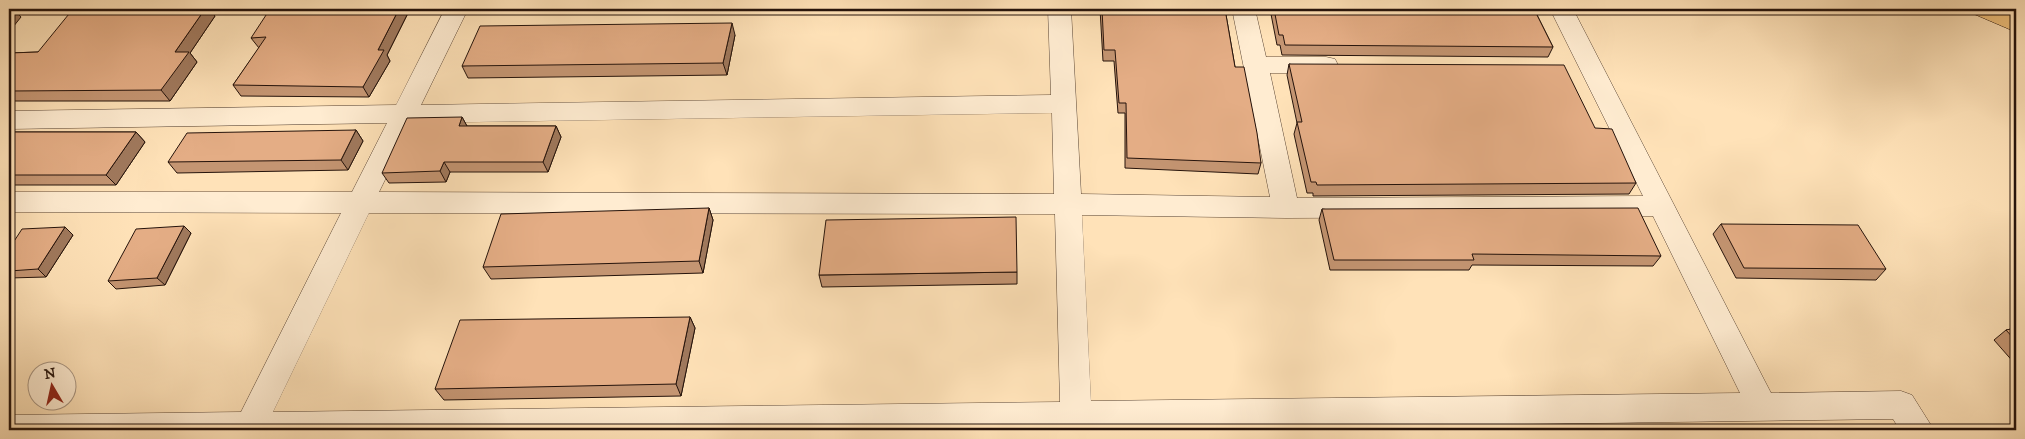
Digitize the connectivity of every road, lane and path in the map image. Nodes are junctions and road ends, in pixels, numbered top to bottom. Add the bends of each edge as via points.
1 (456, 9) edge
2 (1060, 9) edge
3 (1244, 9) edge
4 (1562, 9) edge
5 (1982, 9) edge
6 (2016, 24) edge
7 (1256, 65) junction
8 (1344, 66) edge
9 (1562, 67) edge
10 (1592, 67) junction
11 (1064, 104) junction
12 (404, 114) junction
13 (9, 120) edge
14 (361, 201) junction
15 (9, 202) edge
16 (1068, 204) junction
17 (1661, 206) junction
18 (1286, 208) junction
19 (1762, 406) junction
20 (1077, 422) edge
21 (249, 428) edge
22 (9, 429) edge
23 (1918, 430) edge

1 - 12 lane
2 - 11 lane
3 - 7 lane
4 - 10 lane
5 - 6 main road
7 - 8 lane
7 - 18 lane
9 - 10 lane
10 - 17 lane
11 - 12 lane
11 - 16 lane
12 - 13 lane
12 - 14 lane
14 - 15 lane
14 - 16 lane
14 - 21 lane
16 - 18 lane
16 - 20 lane
17 - 18 lane
17 - 19 lane
19 - 20 lane
19 - 23 lane via 1901,404
20 - 21 lane
21 - 22 lane

